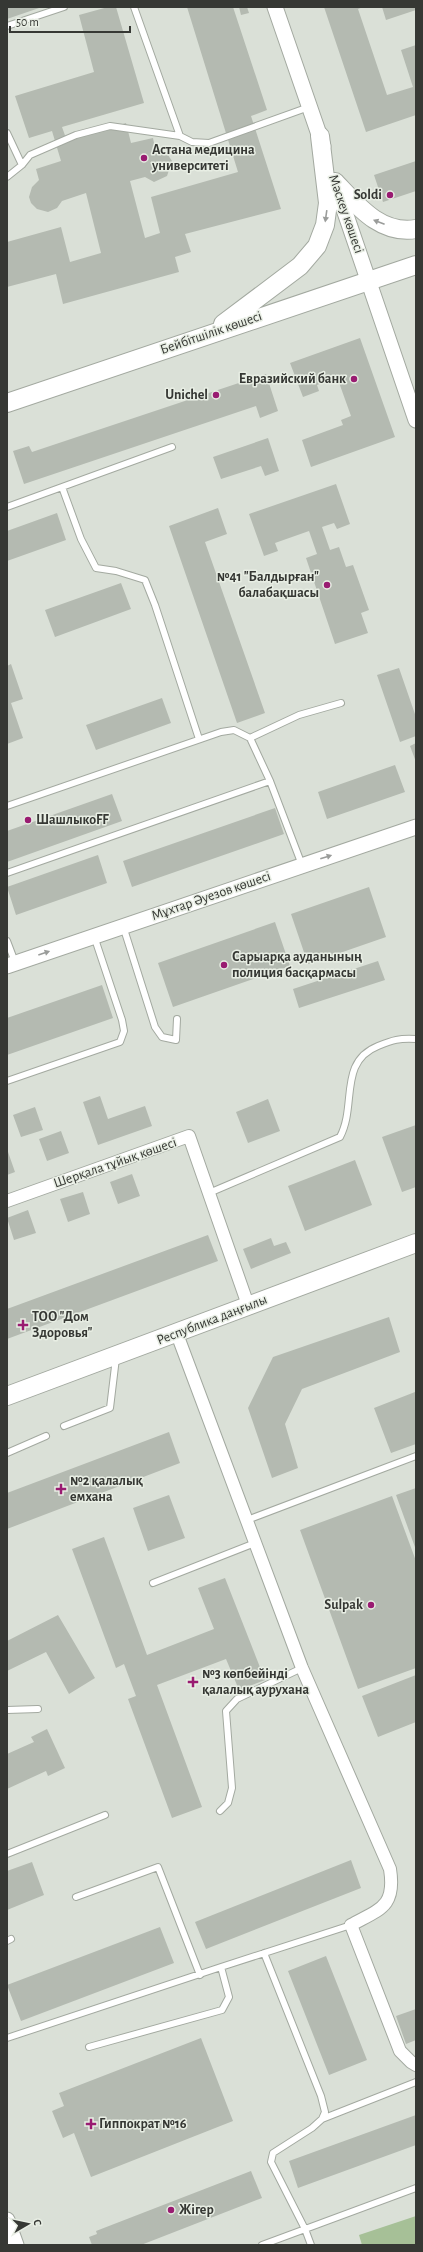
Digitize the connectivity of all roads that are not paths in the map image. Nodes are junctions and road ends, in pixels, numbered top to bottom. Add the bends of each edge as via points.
1 (64, 7) edge
2 (134, 7) edge
3 (275, 7) edge
4 (7, 26) edge
5 (311, 106) junction
6 (7, 133) edge
7 (180, 136) junction
8 (320, 136) junction
9 (22, 165) junction
10 (7, 177) edge
11 (335, 182) junction
12 (416, 229) edge
13 (416, 265) edge
14 (369, 281) junction
15 (211, 333) junction
16 (7, 403) edge
17 (416, 420) edge
18 (172, 448) dead end
19 (62, 487) junction
20 (7, 507) edge
21 (341, 703) dead end
22 (250, 738) junction
23 (199, 739) junction
24 (270, 781) junction
25 (7, 806) edge
26 (416, 827) edge
27 (302, 865) junction
28 (7, 873) edge
29 (123, 926) junction
30 (94, 936) junction
31 (7, 941) edge
32 (11, 964) edge
33 (177, 1020) dead end
34 (416, 1039) edge
35 (7, 1081) edge
36 (209, 1193) junction
37 (7, 1201) edge
38 (416, 1243) edge
39 (248, 1305) junction
40 (177, 1334) junction
41 (116, 1357) junction
42 (7, 1396) edge
43 (64, 1426) dead end
44 (46, 1436) dead end
45 (7, 1453) edge
46 (416, 1456) edge
47 (247, 1520) junction
48 (255, 1543) junction
49 (153, 1583) dead end
50 (302, 1668) junction
51 (38, 1709) dead end
52 (7, 1710) edge
53 (220, 1812) dead end
54 (105, 1815) dead end
55 (7, 1854) edge
56 (76, 1897) dead end
57 (352, 1925) junction
58 (264, 1953) junction
59 (221, 1967) junction
60 (200, 1975) junction
61 (7, 2038) edge
62 (89, 2047) dead end
63 (416, 2064) edge
64 (416, 2082) edge
65 (322, 2119) junction
66 (416, 2188) edge
67 (7, 2220) edge
68 (305, 2229) junction
69 (16, 2245) edge
70 (262, 2245) edge
71 (310, 2245) edge

1 - 4 lane
2 - 7 lane
3 - 5 street, Мәскеу көшесі
5 - 7 lane via 209,143 192,142
5 - 8 street, Мәскеу көшесі
6 - 9 lane
7 - 9 lane via 110,126 76,135 30,154
8 - 11 street, Мәскеу көшесі
8 -> 15 main road via 328,203 325,225 317,246 300,266
9 - 10 lane
12 -> 11 main road via 403,231 372,219
11 - 14 street, Мәскеу көшесі
13 - 14 main road, Бейбітшілік көшесі
14 - 15 main road, Бейбітшілік көшесі
14 - 17 street, Мәскеу көшесі
15 - 16 main road, Бейбітшілік көшесі
18 - 19 lane
19 - 20 lane
19 - 23 lane via 81,539 96,568 145,580
21 - 22 lane via 299,715
22 - 23 lane via 234,730
22 - 24 lane
23 - 25 lane
24 - 27 lane
24 - 28 lane
27 -> 26 street, Мұхтар Әуезов көшесі
27 - 29 street, Мұхтар Әуезов көшесі
29 - 30 street, Мұхтар Әуезов көшесі
29 - 33 lane via 155,1026 162,1037 176,1040
32 -> 30 street, Мұхтар Әуезов көшесі
30 - 35 lane via 122,1020 124,1031 120,1042
31 - 32 lane
34 - 36 lane via 399,1038 369,1050 359,1057 354,1066 346,1125 340,1137
36 - 37 street, Шерқала тұйық көшесі via 189,1136
36 - 39 street, Шерқала тұйық көшесі
38 - 39 main road, Республика даңғылы
39 - 40 main road, Республика даңғылы
40 - 41 main road, Республика даңғылы
40 - 47 street
41 - 42 main road, Республика даңғылы
41 - 43 lane via 110,1408
44 - 45 lane
46 - 47 lane
47 - 48 street
48 - 49 lane
48 - 50 street
50 - 53 lane via 237,1699 226,1711 232,1788 228,1803
50 - 57 street via 390,1869 392,1885 389,1902
51 - 52 lane
54 - 55 lane
56 - 60 lane via 158,1867
57 - 58 lane
57 - 63 street via 400,2051
58 - 59 lane
58 - 65 lane via 321,2096 324,2112
59 - 60 lane
59 - 62 lane via 229,1997 222,2010
60 - 61 lane
64 - 65 lane
65 - 68 lane via 271,2157 271,2162
66 - 68 lane
67 - 69 street
68 - 70 lane
68 - 71 lane

